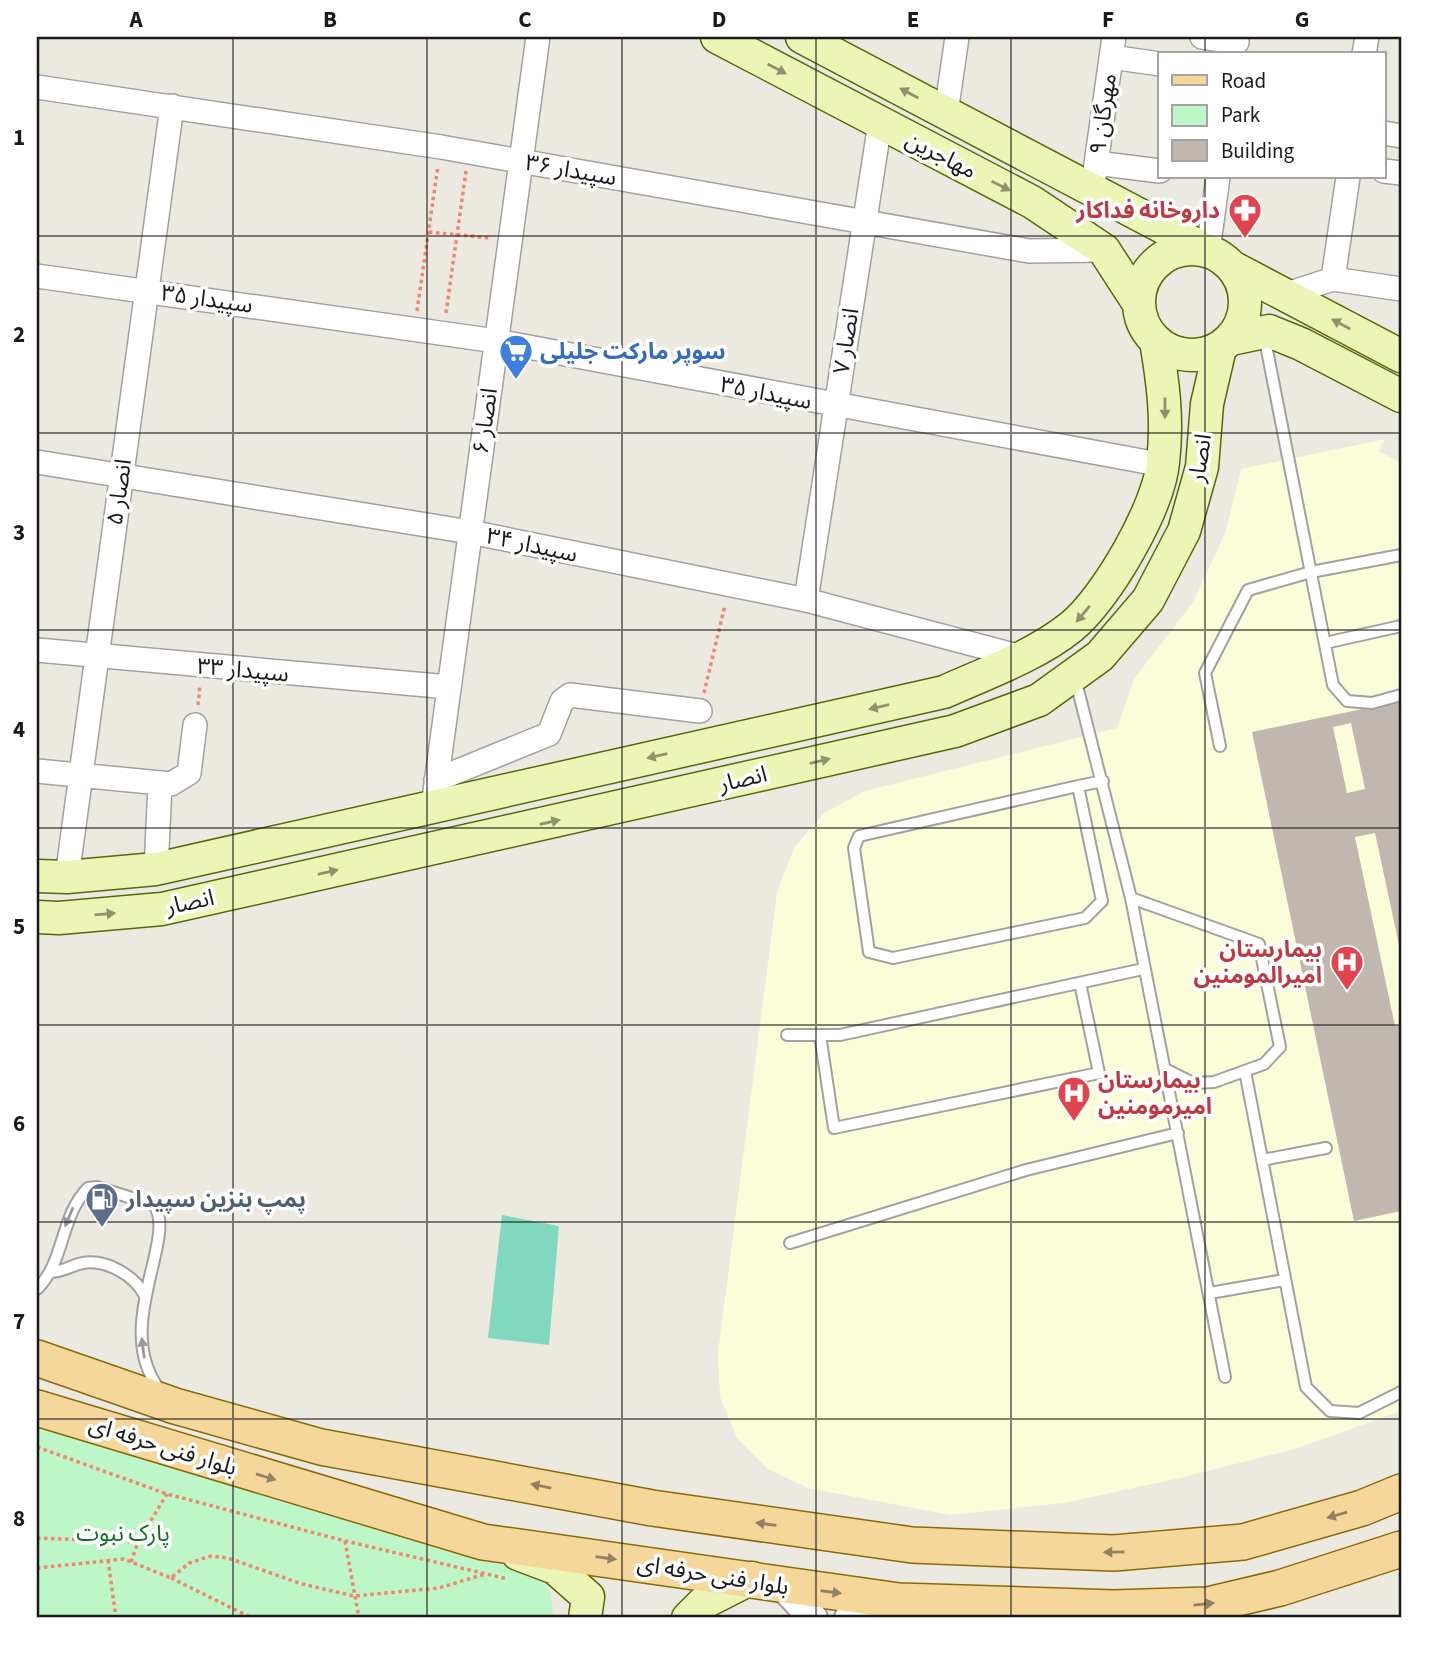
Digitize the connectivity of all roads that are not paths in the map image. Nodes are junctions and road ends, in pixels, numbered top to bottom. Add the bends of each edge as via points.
1 (538, 37) edge
2 (717, 37) edge
3 (802, 37) edge
4 (957, 37) edge
5 (1202, 37) edge
6 (1237, 44) edge
7 (1112, 47) edge
8 (1158, 63) edge
9 (37, 87) edge
10 (172, 106) junction
11 (946, 113) junction
12 (880, 123) junction
13 (521, 161) junction
14 (1158, 171) edge
15 (1094, 177) junction
16 (1212, 178) edge
17 (1348, 178) edge
18 (865, 224) junction
19 (1104, 250) junction
20 (1220, 259) junction
21 (37, 276) edge
22 (1333, 279) junction
23 (1401, 289) edge
24 (147, 290) junction
25 (1284, 295) junction
26 (1139, 304) junction
27 (1264, 333) junction
28 (496, 341) junction
29 (1156, 341) junction
30 (1225, 343) junction
31 (1401, 356) edge
32 (1401, 397) edge
33 (835, 406) junction
34 (37, 462) edge
35 (1163, 465) junction
36 (122, 476) junction
37 (470, 533) junction
38 (1401, 555) edge
39 (1311, 572) junction
40 (806, 600) junction
41 (1401, 626) edge
42 (1325, 643) junction
43 (37, 650) edge
44 (97, 657) junction
45 (1021, 657) junction
46 (1074, 675) junction
47 (449, 687) junction
48 (1401, 695) edge
49 (700, 712) road end
50 (195, 725) road end
51 (774, 730) junction
52 (1220, 746) dead end
53 (783, 769) junction
54 (37, 771) edge
55 (79, 777) junction
56 (1102, 780) junction
57 (159, 785) junction
58 (1078, 786) junction
59 (434, 793) junction
60 (430, 849) junction
61 (156, 869) junction
62 (52, 876) edge
63 (1131, 898) junction
64 (37, 917) edge
65 (1143, 970) junction
66 (1080, 983) junction
67 (786, 1035) dead end
68 (820, 1035) junction
69 (1165, 1069) junction
70 (1245, 1071) junction
71 (1178, 1133) junction
72 (1326, 1148) dead end
73 (1262, 1160) junction
74 (790, 1243) dead end
75 (51, 1272) junction
76 (1284, 1280) junction
77 (37, 1289) edge
78 (1210, 1293) junction
79 (145, 1296) junction
80 (37, 1358) edge
81 (1225, 1377) dead end
82 (1401, 1392) edge
83 (175, 1406) junction
84 (37, 1408) edge
85 (1401, 1492) edge
86 (1401, 1549) edge
87 (485, 1558) junction
88 (768, 1582) junction
89 (899, 1601) junction
90 (585, 1618) edge
91 (688, 1618) edge
92 (813, 1618) edge
93 (849, 1618) edge

1 - 13 street, انصار ۶
2 -> 12 main road, مهاجرین
11 -> 3 main road, مهاجرین
4 - 11 street
5 - 6 street
7 - 8 street
7 - 15 street, مهرگان ۹
9 - 10 street, سپیدار ۳۶
10 - 13 street, سپیدار ۳۶
10 - 24 street, انصار ۵
11 - 15 main road, مهاجرین
12 - 18 street, انصار ۷
12 -> 19 main road, مهاجرین via 1032,202
13 - 18 street, سپیدار ۳۶
13 - 28 street, انصار ۶
14 - 15 street
15 - 20 main road, مهاجرین
16 - 20 street
17 - 22 street
18 - 19 street, سپیدار ۳۶ via 1029,251
18 - 33 street, انصار ۷
19 - 26 main road, مهاجرین
20 - 25 main road, مهاجرین
20 - 26 main road via 1192,250 1165,257 1146,277
20 - 30 main road via 1245,296 1245,312
21 - 24 street, سپیدار ۳۵
22 - 23 street
22 - 25 street
24 - 28 street, سپیدار ۳۵
24 - 36 street, انصار ۵
31 -> 25 main road, مهاجرین
26 - 29 main road via 1147,330
27 - 30 main road
27 - 32 main road via 1301,344
27 - 39 lane
28 - 33 street, سپیدار ۳۵
28 - 37 street, انصار ۶
29 - 30 main road via 1180,354 1207,353
29 -> 35 main road, انصار via 1166,401
30 - 46 main road, انصار via 1207,404 1202,467 1184,531 1148,600 1100,656
33 - 35 street, سپیدار ۳۵
33 - 40 street, انصار ۷
34 - 36 street, سپیدار ۳۴
35 -> 45 main road, انصار via 1146,516 1114,577 1072,626
36 - 37 street, سپیدار ۳۴
36 - 44 street, انصار ۵
37 - 40 street, سپیدار ۳۴
37 - 47 street, انصار ۶
38 - 39 lane
39 - 42 lane
39 - 52 lane via 1248,590 1205,673
40 - 45 street, سپیدار ۳۴
41 - 42 lane
42 - 48 lane via 1333,685 1347,701 1372,702
43 - 44 street, سپیدار ۳۳
44 - 47 street, سپیدار ۳۳
44 - 55 street, انصار ۵
45 -> 51 main road, انصار via 944,692
53 -> 46 main road, انصار via 955,731 1039,701
46 - 56 lane
47 - 59 street, انصار ۶
49 - 59 street via 570,695 562,701 549,734
50 - 57 street via 189,773 171,784
51 - 53 main road
51 -> 59 main road, انصار
60 -> 53 main road, انصار
54 - 55 street
55 - 57 street
55 - 62 street, انصار ۵
56 - 58 lane
56 - 63 lane
57 - 61 street
58 - 58 lane via 859,836 854,848 869,951 893,958 1085,918 1102,901
59 - 60 main road
59 - 61 main road, انصار
64 -> 60 main road, انصار via 162,909
61 - 62 main road, انصار
63 - 65 lane
63 - 70 lane via 1259,944 1279,1047 1264,1064
65 - 66 lane
65 - 69 lane
66 - 68 lane via 840,1035
66 - 68 lane via 1099,1073 834,1128
67 - 68 lane
69 - 70 lane via 1193,1083 1214,1082
69 - 71 lane
70 - 73 lane
71 - 74 lane via 1026,1170
71 - 78 lane
72 - 73 lane
73 - 76 lane
75 - 77 lane
75 - 79 lane via 96,1262 138,1283
79 -> 75 lane via 160,1213 148,1200 97,1186 88,1188 74,1204
76 - 78 lane
76 - 82 lane via 1306,1387 1318,1401 1330,1411 1359,1413
78 - 81 lane
83 -> 79 lane via 147,1373 142,1333
80 - 83 main road, بلوار فنی حرفه ای
85 -> 83 main road, بلوار فنی حرفه ای via 1363,1508 1243,1542 1114,1553 912,1545 652,1508 321,1447
84 -> 87 main road, بلوار فنی حرفه ای
89 -> 86 main road, بلوار فنی حرفه ای via 1114,1608 1208,1605 1280,1588
87 -> 88 main road, بلوار فنی حرفه ای
87 - 90 main road via 555,1568 588,1597
88 -> 89 main road, بلوار فنی حرفه ای
88 - 91 main road via 703,1603
88 - 92 street
89 - 93 street via 871,1598

